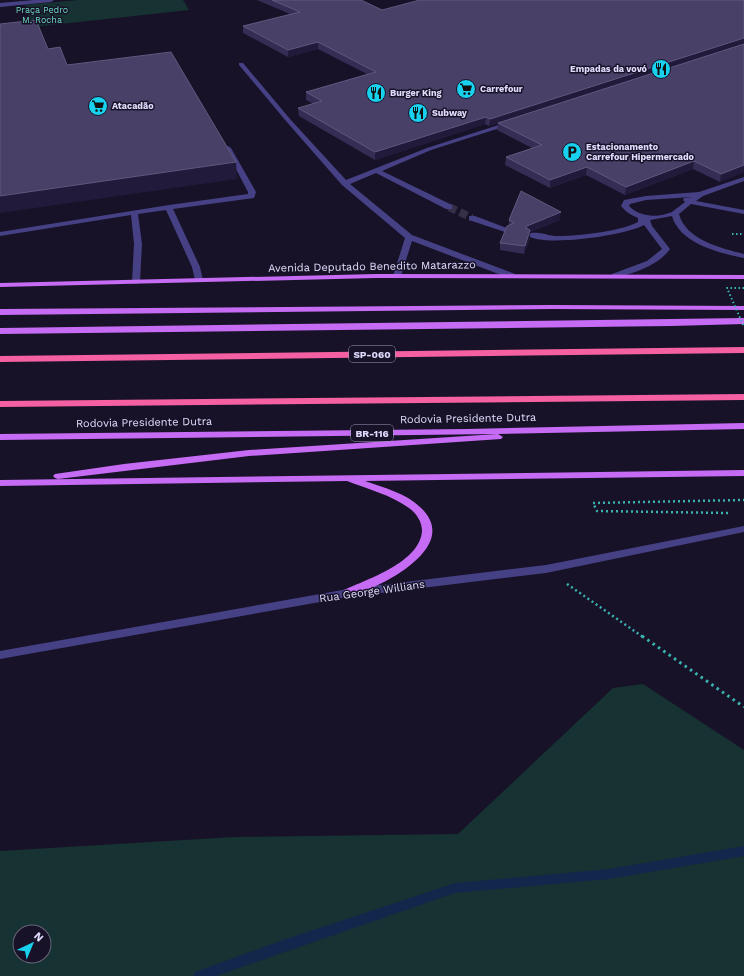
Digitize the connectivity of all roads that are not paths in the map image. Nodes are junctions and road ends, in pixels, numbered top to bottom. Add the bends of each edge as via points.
1 (51, 0) edge
2 (0, 5) edge
3 (241, 64) dead end
4 (516, 121) edge
5 (228, 148) edge
6 (375, 170) junction
7 (744, 178) edge
8 (345, 183) junction
9 (700, 194) junction
10 (680, 196) junction
11 (692, 202) junction
12 (169, 207) junction
13 (449, 207) tunnel mouth
14 (744, 212) edge
15 (134, 213) junction
16 (675, 213) junction
17 (644, 217) junction
18 (472, 218) tunnel mouth
19 (508, 230) edge
20 (0, 234) edge
21 (531, 235) edge
22 (409, 237) junction
23 (744, 256) edge
24 (397, 276) junction
25 (512, 276) junction
26 (615, 276) junction
27 (744, 277) edge
28 (199, 280) junction
29 (136, 282) junction
30 (0, 285) edge
31 (744, 308) edge
32 (0, 312) edge
33 (744, 321) edge
34 (0, 331) edge
35 (744, 350) edge
36 (0, 359) edge
37 (744, 397) edge
38 (0, 404) edge
39 (744, 426) edge
40 (573, 430) junction
41 (0, 437) edge
42 (744, 473) edge
43 (344, 477) junction
44 (18, 482) junction
45 (0, 483) edge
46 (744, 529) edge
47 (348, 593) junction
48 (0, 655) edge

1 - 2 street
3 - 8 street
4 - 6 street via 429,149
5 - 12 street via 252,192 251,196
6 - 8 street
6 - 13 street
7 - 9 street
8 - 22 street
9 - 10 street
9 - 11 street
10 - 11 street
10 - 17 street via 627,202 625,206 629,210
11 - 14 street
11 - 16 street
12 - 15 street
12 - 28 street via 196,267
15 - 20 street
15 - 29 street via 138,244
16 - 17 street via 661,217
16 - 23 street via 684,230 696,239 712,247
17 - 21 street via 639,226 625,229 563,238
17 - 26 street via 666,249 652,260
18 - 19 street
22 - 24 street
22 - 25 street
24 - 25 main road, Avenida Deputado Benedito Matarazzo
24 - 28 main road, Avenida Deputado Benedito Matarazzo
25 - 26 main road, Avenida Deputado Benedito Matarazzo
26 - 27 main road, Avenida Deputado Benedito Matarazzo
28 - 29 main road, Avenida Deputado Benedito Matarazzo
29 - 30 main road, Avenida Deputado Benedito Matarazzo
31 - 32 main road via 552,307
33 - 34 main road
35 - 36 highway, SP-060
37 - 38 highway, Rodovia Presidente Dutra
39 - 40 main road, Rodovia Presidente Dutra / BR-116
40 - 41 main road, Rodovia Presidente Dutra / BR-116
40 - 44 main road via 481,439 249,453
42 - 43 main road
43 - 44 main road
43 - 47 main road via 411,505 421,513 428,534 416,556
44 - 45 main road
46 - 47 street, Rua George Willians via 546,569
47 - 48 street, Rua George Willians

